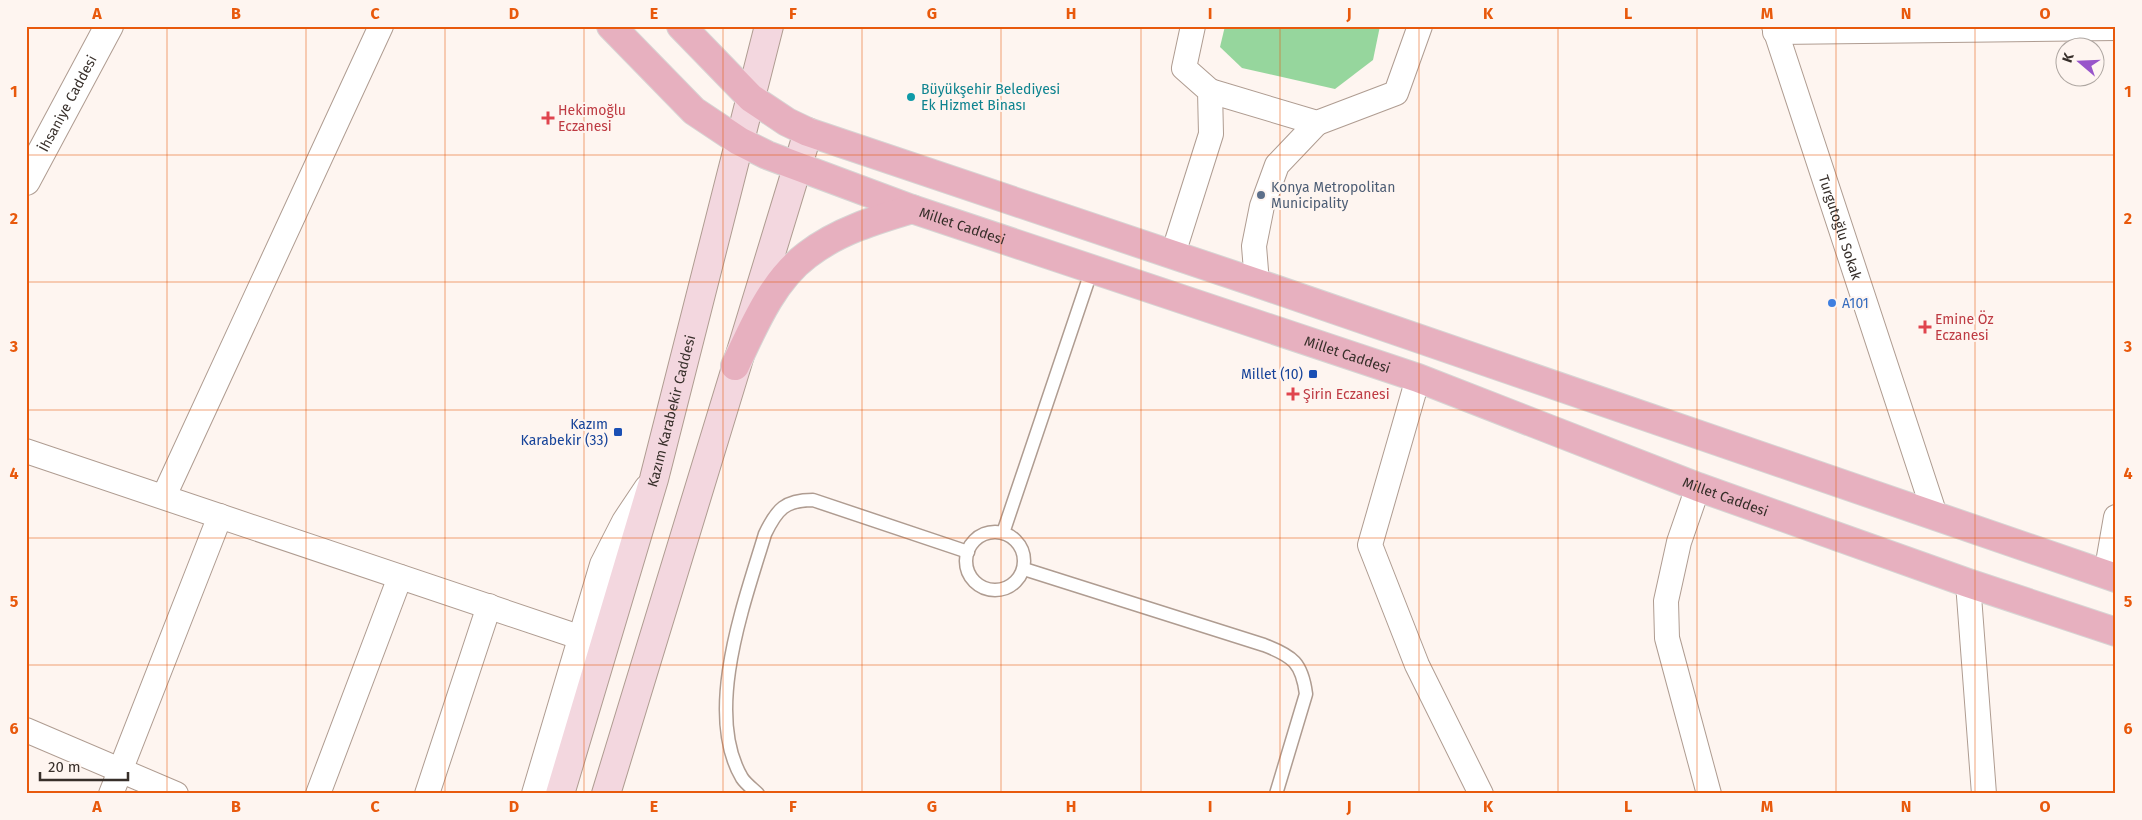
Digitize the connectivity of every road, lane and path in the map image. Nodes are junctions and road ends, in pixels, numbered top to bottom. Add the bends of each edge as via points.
1 (109, 26) edge
2 (381, 26) edge
3 (611, 26) edge
4 (681, 26) edge
5 (770, 26) edge
6 (1193, 26) edge
7 (1420, 26) edge
8 (2116, 28) edge
9 (1775, 29) edge
10 (1210, 91) junction
11 (751, 98) junction
12 (1317, 124) junction
13 (808, 132) junction
14 (739, 142) junction
15 (796, 166) junction
16 (26, 181) edge
17 (912, 209) junction
18 (1173, 254) junction
19 (1092, 269) junction
20 (1257, 283) junction
21 (735, 366) junction
22 (1418, 378) junction
23 (26, 450) edge
24 (654, 479) junction
25 (1698, 487) junction
26 (164, 496) junction
27 (1935, 515) junction
28 (220, 516) junction
29 (2116, 517) edge
30 (1003, 533) junction
31 (968, 552) junction
32 (1024, 569) junction
33 (2111, 576) edge
34 (400, 577) junction
35 (1968, 583) junction
36 (489, 606) junction
37 (2116, 632) edge
38 (582, 638) junction
39 (26, 730) edge
40 (120, 770) junction
41 (111, 794) edge
42 (176, 794) edge
43 (318, 794) edge
44 (427, 794) edge
45 (536, 794) edge
46 (560, 794) edge
47 (606, 794) edge
48 (758, 794) edge
49 (1276, 794) edge
50 (1481, 794) edge
51 (1710, 794) edge
52 (1984, 794) edge

1 - 16 street, İhsaniye Caddesi
2 - 26 street
3 - 14 main road, Millet Caddesi via 694,111
4 - 11 main road
5 - 11 main road, Kazım Karabekir Caddesi
6 - 10 street via 1184,68
7 - 12 street via 1396,93
8 - 9 street
9 - 27 street, Turgutoğlu Sokak
10 - 12 street
10 - 18 street via 1211,134
11 - 13 main road
11 - 14 main road, Kazım Karabekir Caddesi
12 - 20 street via 1277,165 1262,206 1254,246
13 - 15 main road
13 - 18 main road
14 - 15 main road, Millet Caddesi
14 - 24 main road, Kazım Karabekir Caddesi
15 - 17 main road, Millet Caddesi
15 - 21 main road
17 - 19 main road, Millet Caddesi
17 - 21 main road via 863,224 806,255 787,274 770,299
18 - 20 main road
19 - 22 main road, Millet Caddesi
19 - 30 lane
20 - 27 main road
21 - 47 main road
22 - 25 main road, Millet Caddesi
22 - 50 street via 1370,545 1417,665
23 - 26 street
24 - 38 street via 626,522 604,565
24 - 46 main road, Kazım Karabekir Caddesi
25 - 35 main road, Millet Caddesi
25 - 51 street via 1679,542 1666,601 1667,638
26 - 28 street
27 - 33 main road
28 - 34 street
28 - 40 street
29 - 33 street
30 - 31 lane via 994,532 978,538
30 - 32 lane via 1018,543 1023,551
31 - 32 lane via 966,561 972,579 987,589 1006,589
31 - 48 lane via 814,500 798,500 782,507 765,534 730,666 728,728 733,757 743,779
32 - 49 lane via 1264,645 1285,653 1296,662 1304,677 1306,694
34 - 36 street
34 - 43 street
35 - 37 main road, Millet Caddesi
35 - 52 street
36 - 38 street
36 - 44 street
38 - 45 street
39 - 40 street
40 - 41 street
40 - 42 street

